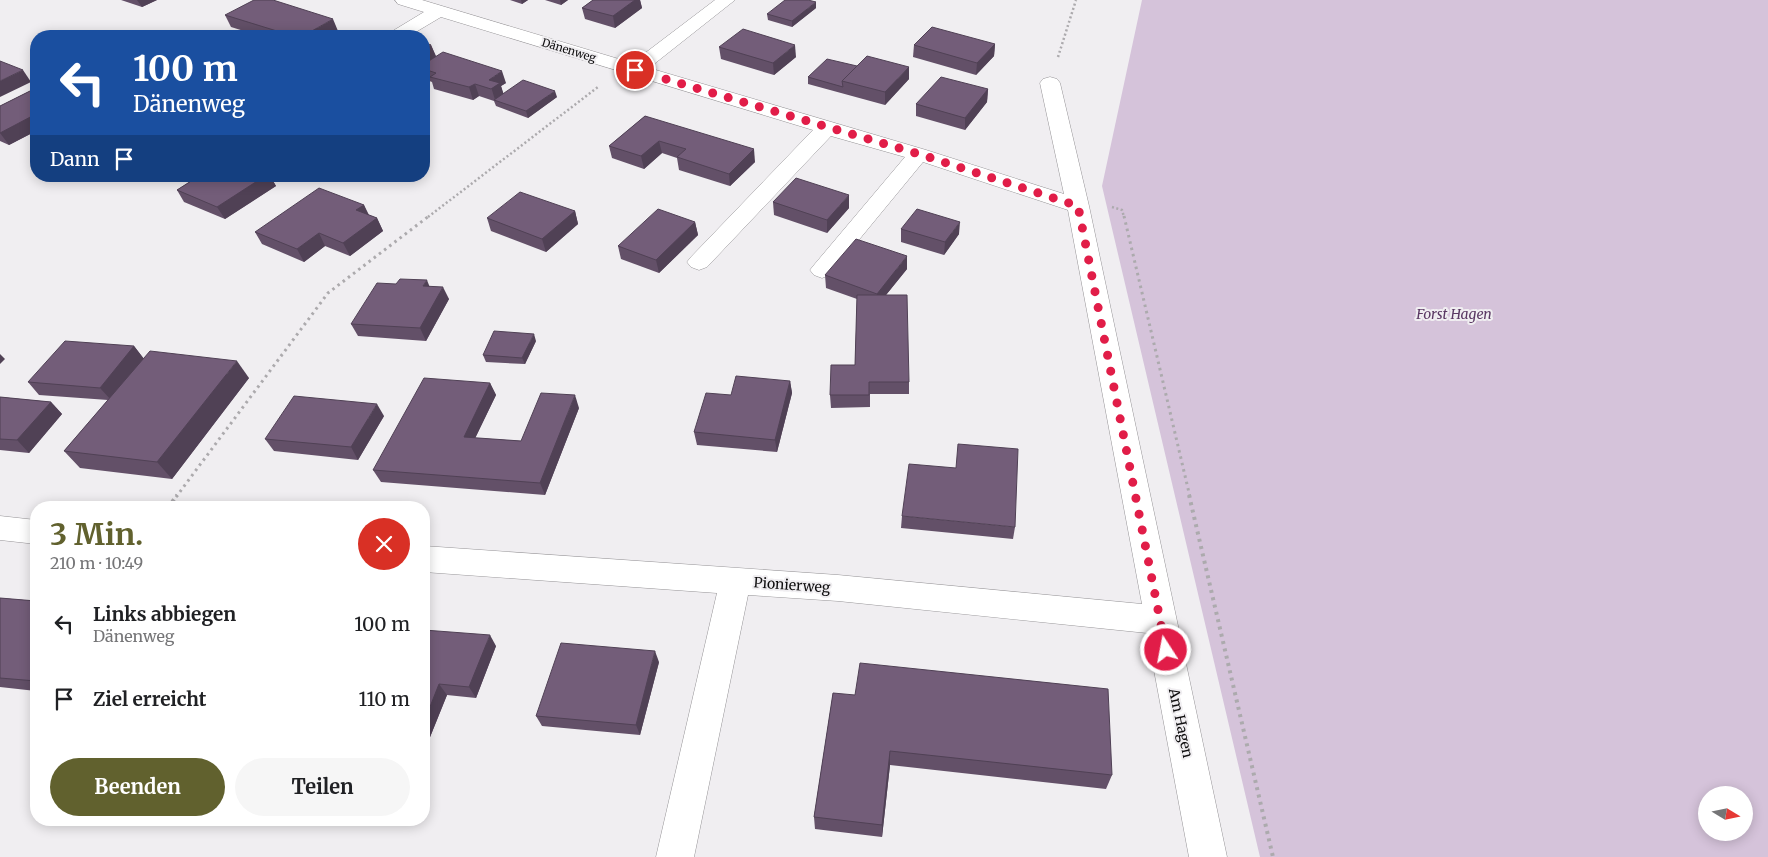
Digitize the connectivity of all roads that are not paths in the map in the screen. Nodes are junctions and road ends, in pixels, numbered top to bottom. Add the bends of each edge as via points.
1 (404, 0) edge
2 (726, 0) edge
3 (439, 10) junction
4 (407, 30) edge
5 (630, 69) junction
6 (1050, 83) road end
7 (827, 128) junction
8 (919, 154) junction
9 (1078, 206) junction
10 (699, 262) dead end
11 (822, 270) dead end
12 (0, 528) edge
13 (30, 531) edge
14 (430, 559) edge
15 (735, 581) junction
16 (1160, 620) junction
17 (675, 857) edge
18 (1208, 857) edge

1 - 3 street, Dänenweg
2 - 5 street
3 - 4 street
3 - 5 street, Dänenweg
5 - 7 street, Dänenweg
6 - 9 street, Am Hagen
7 - 8 street, Dänenweg
7 - 10 street
8 - 9 street, Dänenweg
8 - 11 street
9 - 16 street, Am Hagen
12 - 13 street
14 - 15 street, Pionierweg
15 - 16 street, Pionierweg
15 - 17 street
16 - 18 street, Am Hagen

